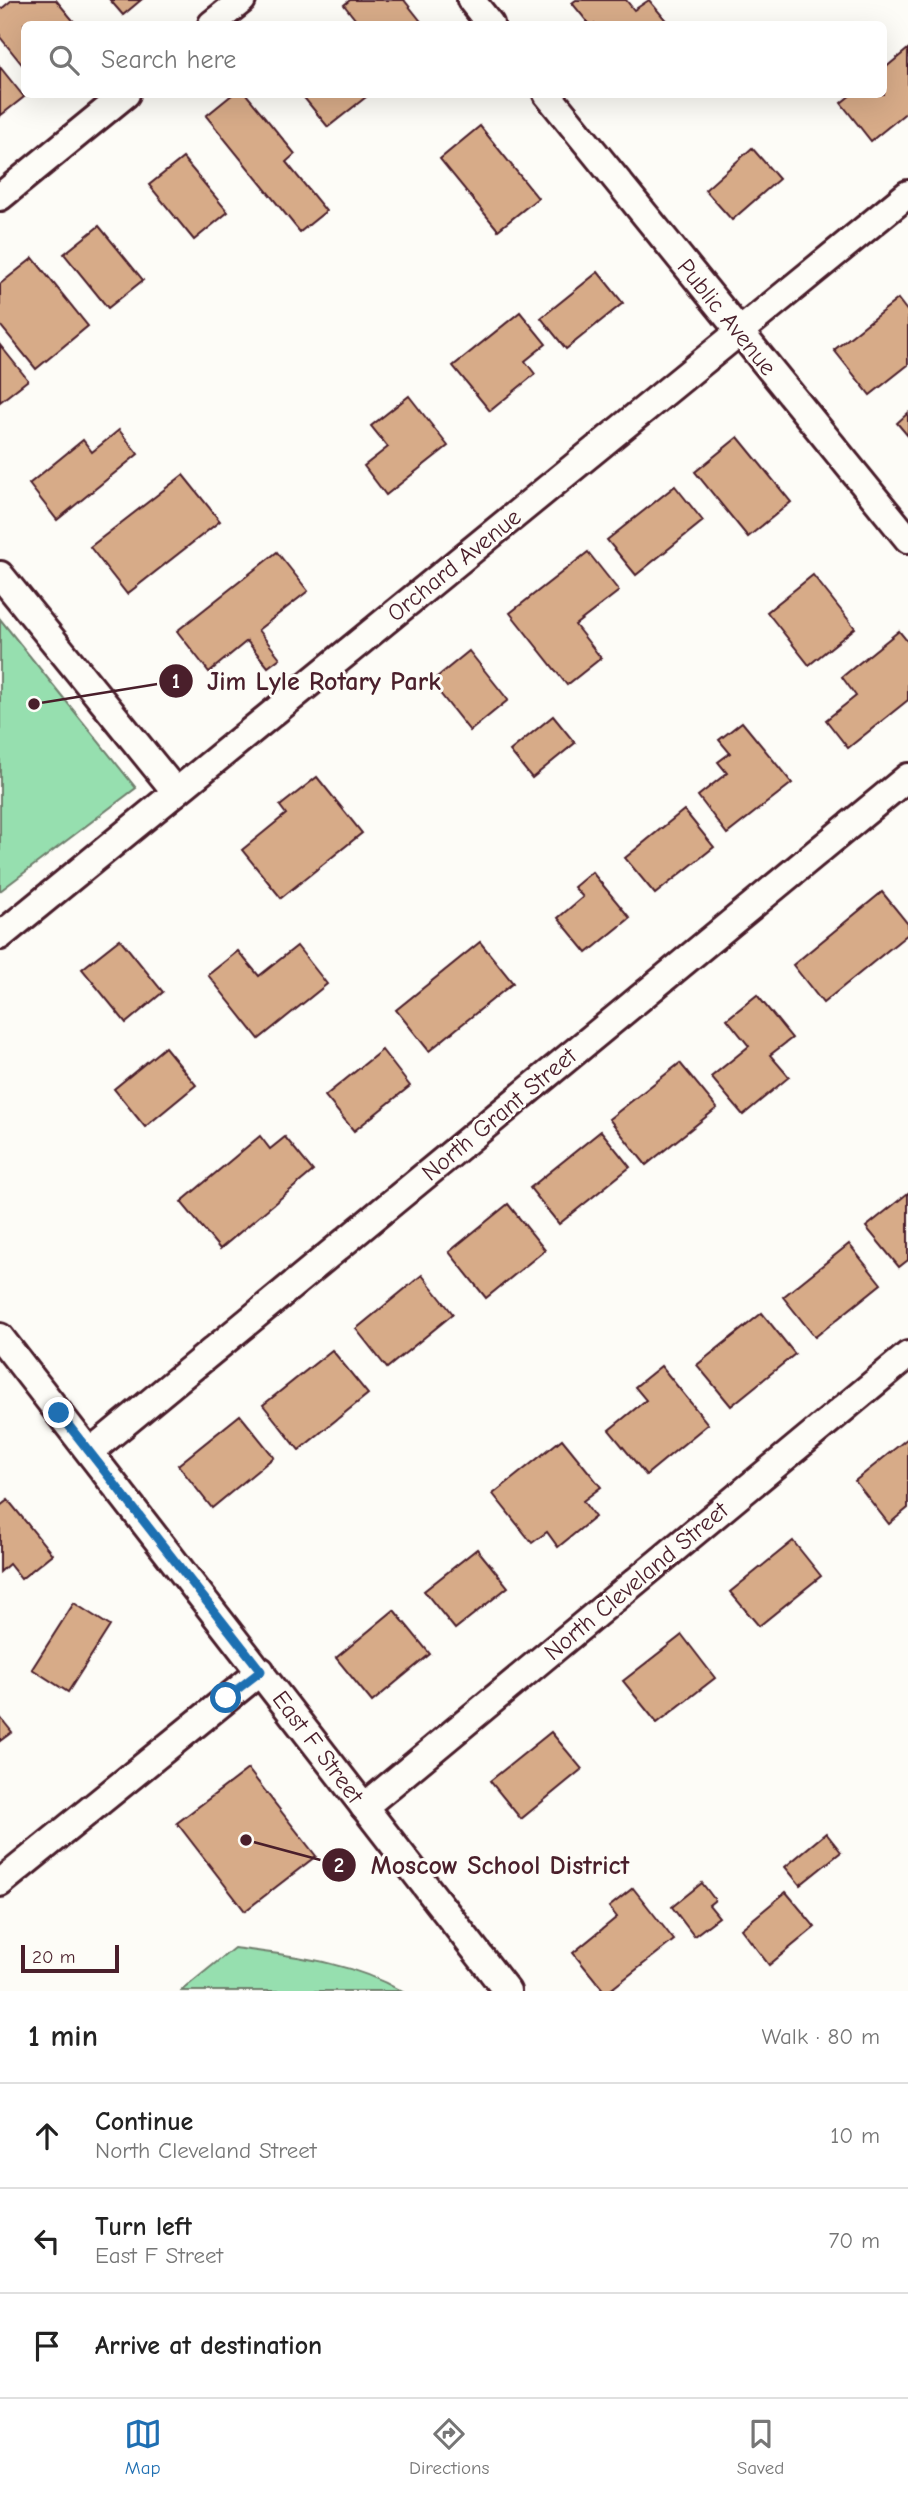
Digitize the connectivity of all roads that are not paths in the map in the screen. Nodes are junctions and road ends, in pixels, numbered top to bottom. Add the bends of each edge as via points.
1 (242, 0) edge
2 (471, 0) edge
3 (216, 21) edge
4 (488, 21) edge
5 (121, 98) edge
6 (550, 98) edge
7 (908, 194) edge
8 (0, 197) edge
9 (739, 331) junction
10 (908, 539) edge
11 (0, 575) edge
12 (908, 777) edge
13 (176, 792) junction
14 (0, 936) edge
15 (0, 1338) edge
16 (908, 1355) edge
17 (90, 1452) junction
18 (261, 1671) junction
19 (365, 1807) junction
20 (0, 1883) edge
21 (507, 1991) edge

1 - 3 street
2 - 4 street
5 - 8 street
6 - 9 street, Public Avenue
7 - 9 street, Orchard Avenue
9 - 10 street, Public Avenue
9 - 13 street, Orchard Avenue
11 - 13 street
12 - 17 street, North Grant Street
13 - 14 street, Orchard Avenue
15 - 17 street, East F Street
16 - 19 street, North Cleveland Street
17 - 18 street, East F Street
18 - 19 street, East F Street
18 - 20 street
19 - 21 street, East F Street

